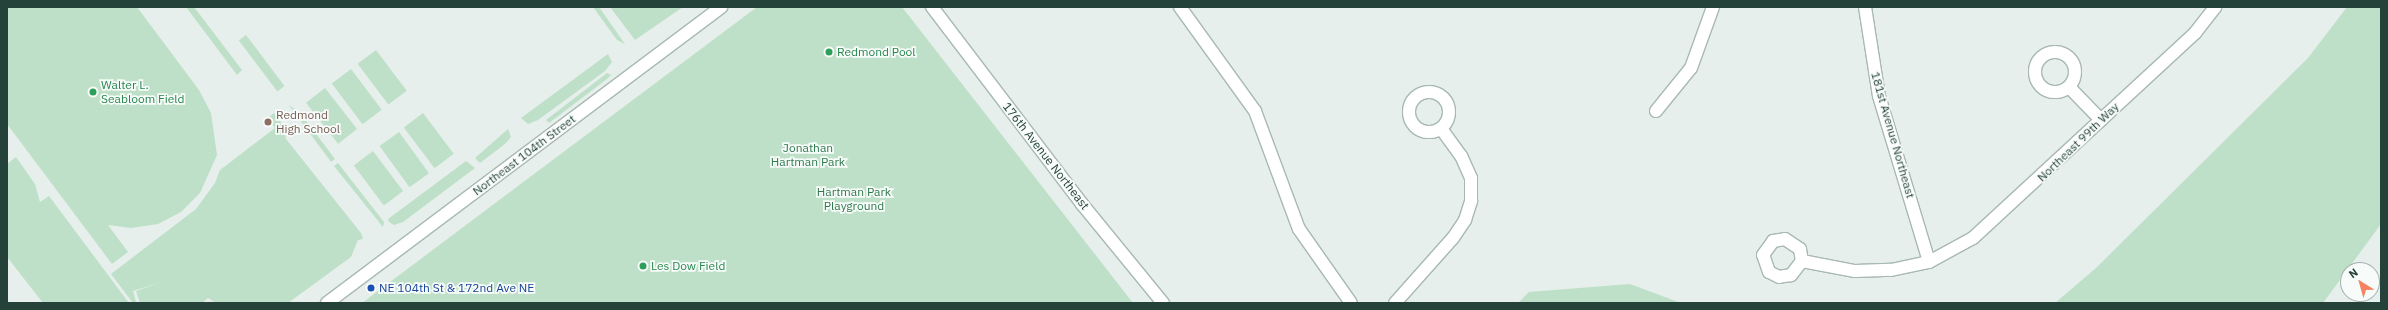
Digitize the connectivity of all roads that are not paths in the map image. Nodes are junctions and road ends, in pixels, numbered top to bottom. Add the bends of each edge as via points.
1 (721, 7) edge
2 (932, 7) edge
3 (1180, 7) edge
4 (1713, 7) edge
5 (1865, 7) edge
6 (2215, 7) edge
7 (2069, 86) dead end
8 (1656, 112) dead end
9 (2101, 120) junction
10 (1441, 128) dead end
11 (1802, 261) dead end
12 (1929, 262) junction
13 (327, 303) edge
14 (1164, 303) edge
15 (1351, 303) edge
16 (1395, 303) edge

1 - 13 street, Northeast 104th Street
2 - 14 street, 176th Avenue Northeast via 1082,204
3 - 15 street via 1255,111 1299,229
4 - 8 street via 1691,68
5 - 12 street, 181st Avenue Northeast via 1879,96
6 - 9 street, Northeast 99th Way via 2195,33
7 - 9 street
9 - 12 street, Northeast 99th Way via 1973,238
10 - 16 street via 1461,156 1471,178 1471,201 1465,220 1453,238
11 - 12 street, Northeast 99th Way via 1855,271 1891,270

